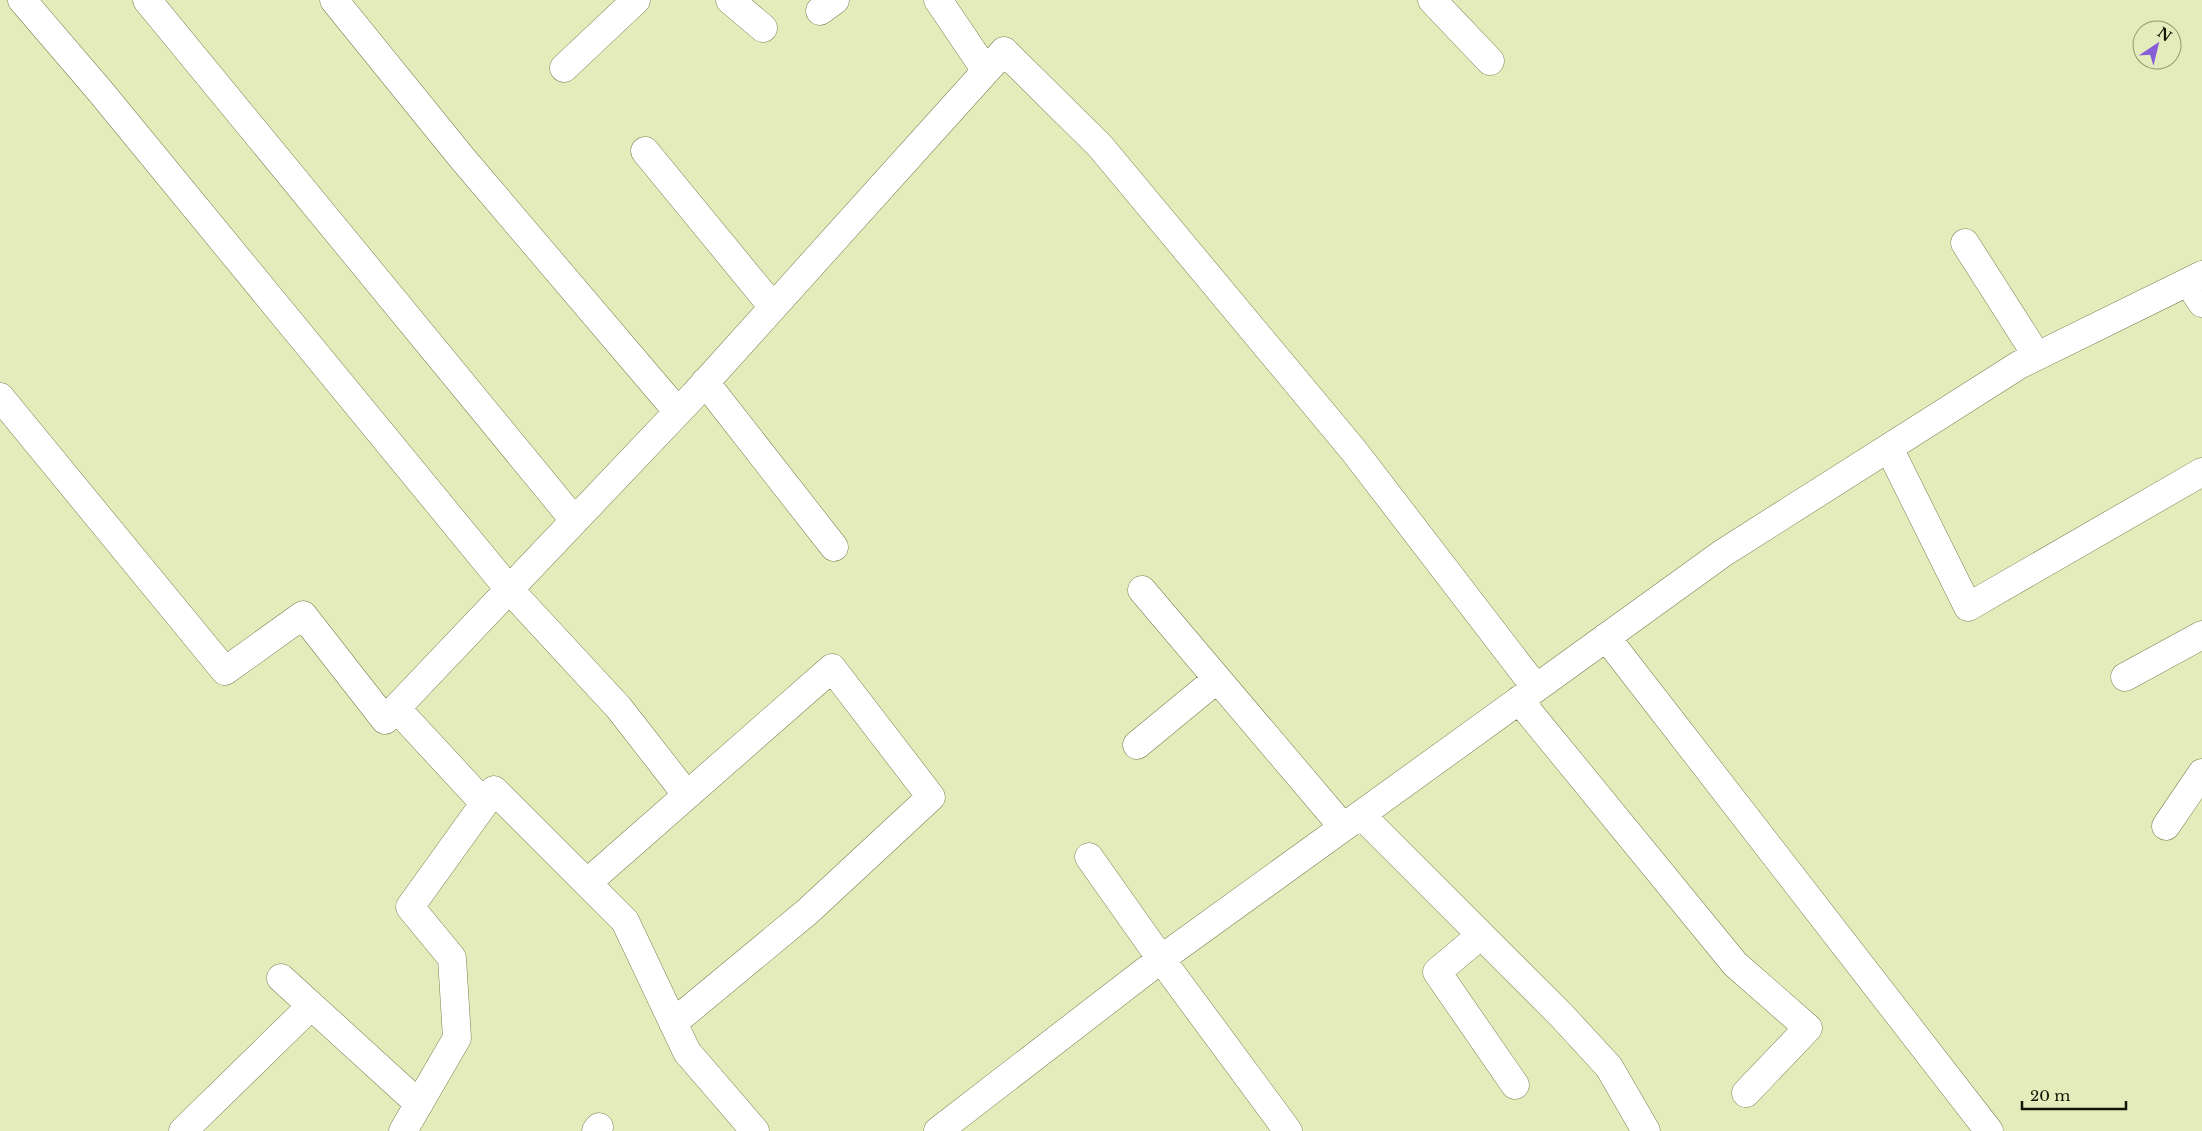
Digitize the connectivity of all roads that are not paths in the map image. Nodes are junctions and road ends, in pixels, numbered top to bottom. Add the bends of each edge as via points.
1 (22, 0) edge
2 (147, 0) edge
3 (334, 0) edge
4 (636, 0) edge
5 (730, 0) edge
6 (938, 0) edge
7 (1432, 0) edge
8 (763, 28) dead end
9 (1490, 61) dead end
10 (564, 68) dead end
11 (986, 71) junction
12 (645, 151) dead end
13 (1965, 243) dead end
14 (2197, 286) edge
15 (773, 307) junction
16 (2037, 356) junction
17 (705, 382) junction
18 (0, 397) edge
19 (678, 412) junction
20 (1889, 448) junction
21 (2202, 472) edge
22 (574, 520) junction
23 (834, 547) dead end
24 (508, 588) junction
25 (1142, 590) dead end
26 (2202, 635) edge
27 (1606, 637) junction
28 (2125, 677) dead end
29 (1217, 679) junction
30 (1527, 694) junction
31 (396, 708) junction
32 (1137, 744) dead end
33 (2202, 773) edge
34 (686, 794) junction
35 (489, 796) junction
36 (1352, 821) junction
37 (2166, 826) dead end
38 (1089, 858) dead end
39 (587, 883) junction
40 (1481, 935) junction
41 (1161, 959) junction
42 (281, 978) dead end
43 (311, 1006) junction
44 (674, 1023) junction
45 (1516, 1085) dead end
46 (1746, 1093) dead end
47 (419, 1104) junction
48 (183, 1131) edge
49 (403, 1131) edge
50 (755, 1131) edge
51 (938, 1131) edge
52 (1288, 1131) edge
53 (1646, 1131) edge
54 (1989, 1131) edge

1 - 24 street via 113,106
2 - 22 street
3 - 19 street via 462,158
4 - 10 street
5 - 8 street
6 - 11 street
7 - 9 street
11 - 15 street
11 - 30 street via 1004,51 1100,146 1354,451
12 - 15 street
13 - 16 street
14 - 16 street
15 - 17 street
16 - 20 street
17 - 19 street
17 - 23 street
18 - 31 street via 225,670 304,615 385,720
19 - 22 street
20 - 21 street via 1968,607
20 - 27 street via 1723,553
22 - 24 street
24 - 31 street
24 - 34 street via 619,708
25 - 29 street
26 - 28 street
27 - 30 street
27 - 54 street
29 - 32 street
29 - 36 street
30 - 36 street
30 - 46 street via 1734,964 1808,1028
31 - 35 street
33 - 37 street
34 - 39 street
34 - 44 street via 832,668 931,797 807,912
35 - 39 street
35 - 47 street via 410,907 452,958 457,1038
36 - 40 street
36 - 41 street
38 - 41 street
39 - 44 street via 625,922
40 - 45 street via 1437,972
40 - 53 street via 1609,1068
41 - 51 street
41 - 52 street
42 - 43 street
43 - 47 street
43 - 48 street
44 - 50 street via 688,1052
47 - 49 street

